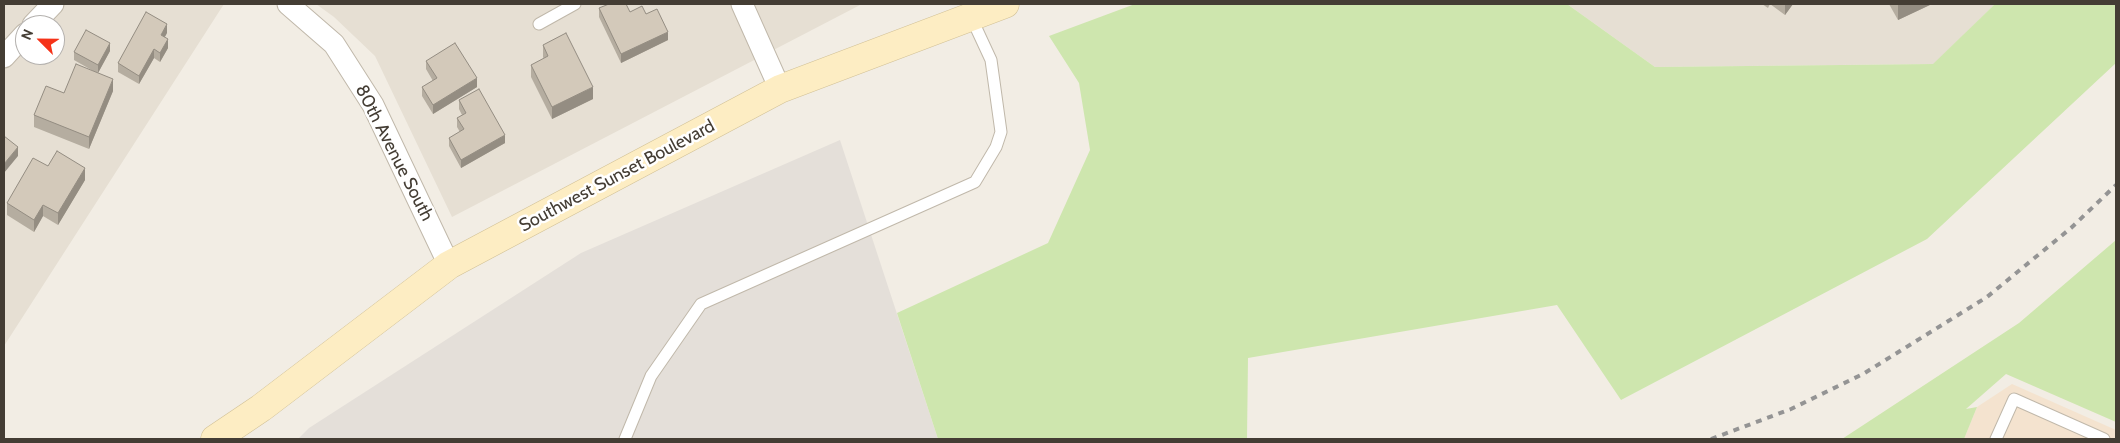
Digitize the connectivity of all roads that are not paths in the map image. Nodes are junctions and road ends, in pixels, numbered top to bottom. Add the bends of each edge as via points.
1 (53, 4) edge
2 (288, 4) edge
3 (575, 4) edge
4 (742, 4) edge
5 (1006, 4) edge
6 (43, 15) edge
7 (971, 17) junction
8 (539, 24) dead end
9 (15, 45) edge
10 (4, 57) edge
11 (780, 89) junction
12 (449, 265) junction
13 (261, 408) junction
14 (215, 439) edge
15 (231, 439) edge
16 (625, 439) edge
17 (1996, 439) edge
18 (2104, 439) edge

1 - 6 street
2 - 12 street, 80th Avenue South via 334,44 373,105
3 - 8 lane
4 - 11 street
5 - 7 main road, Southwest Sunset Boulevard
7 - 11 main road, Southwest Sunset Boulevard
7 - 16 lane via 991,60 1001,132 975,182 701,304 651,376
9 - 10 street
11 - 12 main road, Southwest Sunset Boulevard
12 - 13 main road, Southwest Sunset Boulevard
13 - 14 main road, Southwest Sunset Boulevard
13 - 15 main road, Southwest Sunset Boulevard
17 - 18 lane via 2014,399

